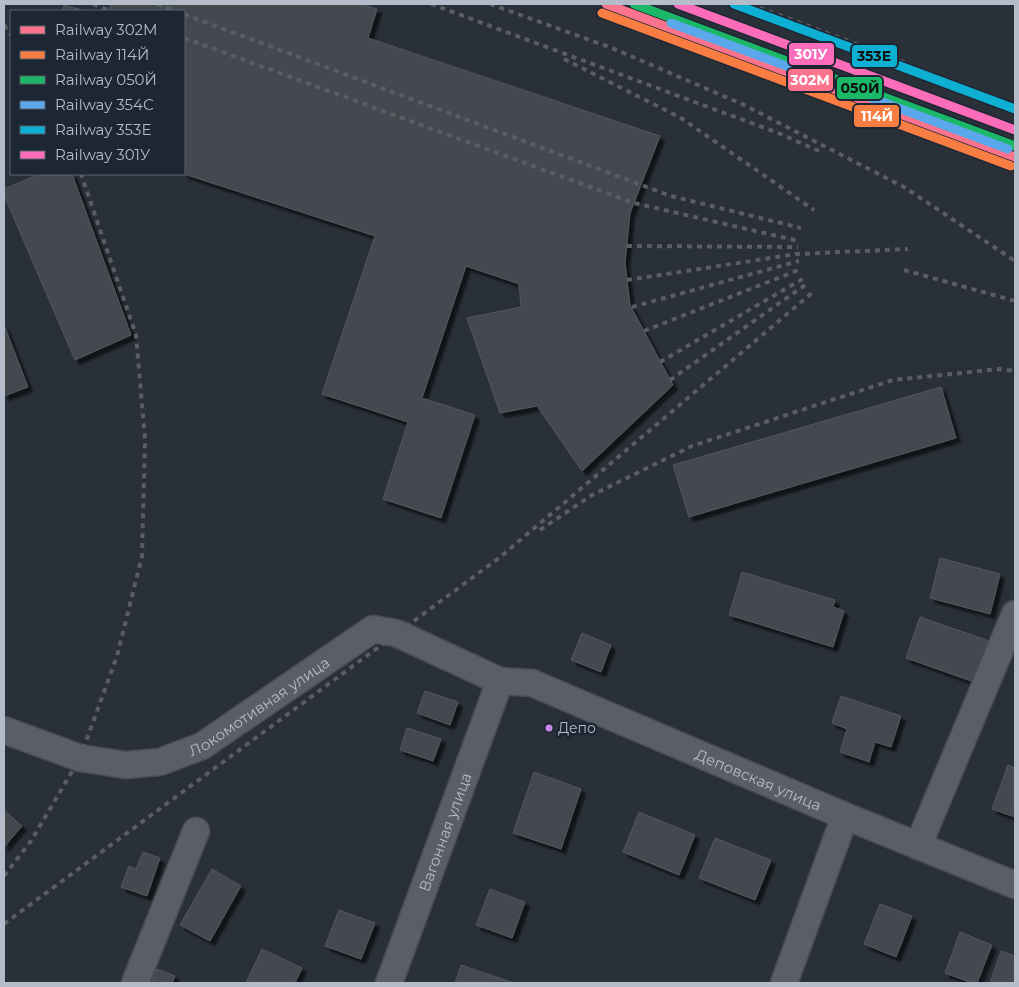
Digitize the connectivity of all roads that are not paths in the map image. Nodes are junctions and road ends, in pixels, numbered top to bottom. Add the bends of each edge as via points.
1 (1015, 614) edge
2 (500, 681) junction
3 (4, 730) edge
4 (845, 816) junction
5 (196, 831) dead end
6 (918, 846) junction
7 (1015, 885) edge
8 (135, 983) edge
9 (389, 983) edge
10 (784, 983) edge

1 - 6 street
2 - 3 street, Локомотивная улица via 396,632 373,629 202,746 160,762 125,765 80,758
2 - 4 street, Деповская улица via 532,683
2 - 9 street, Вагонная улица
4 - 6 street, Деповская улица
4 - 10 street
5 - 8 street
6 - 7 street, Деповская улица

